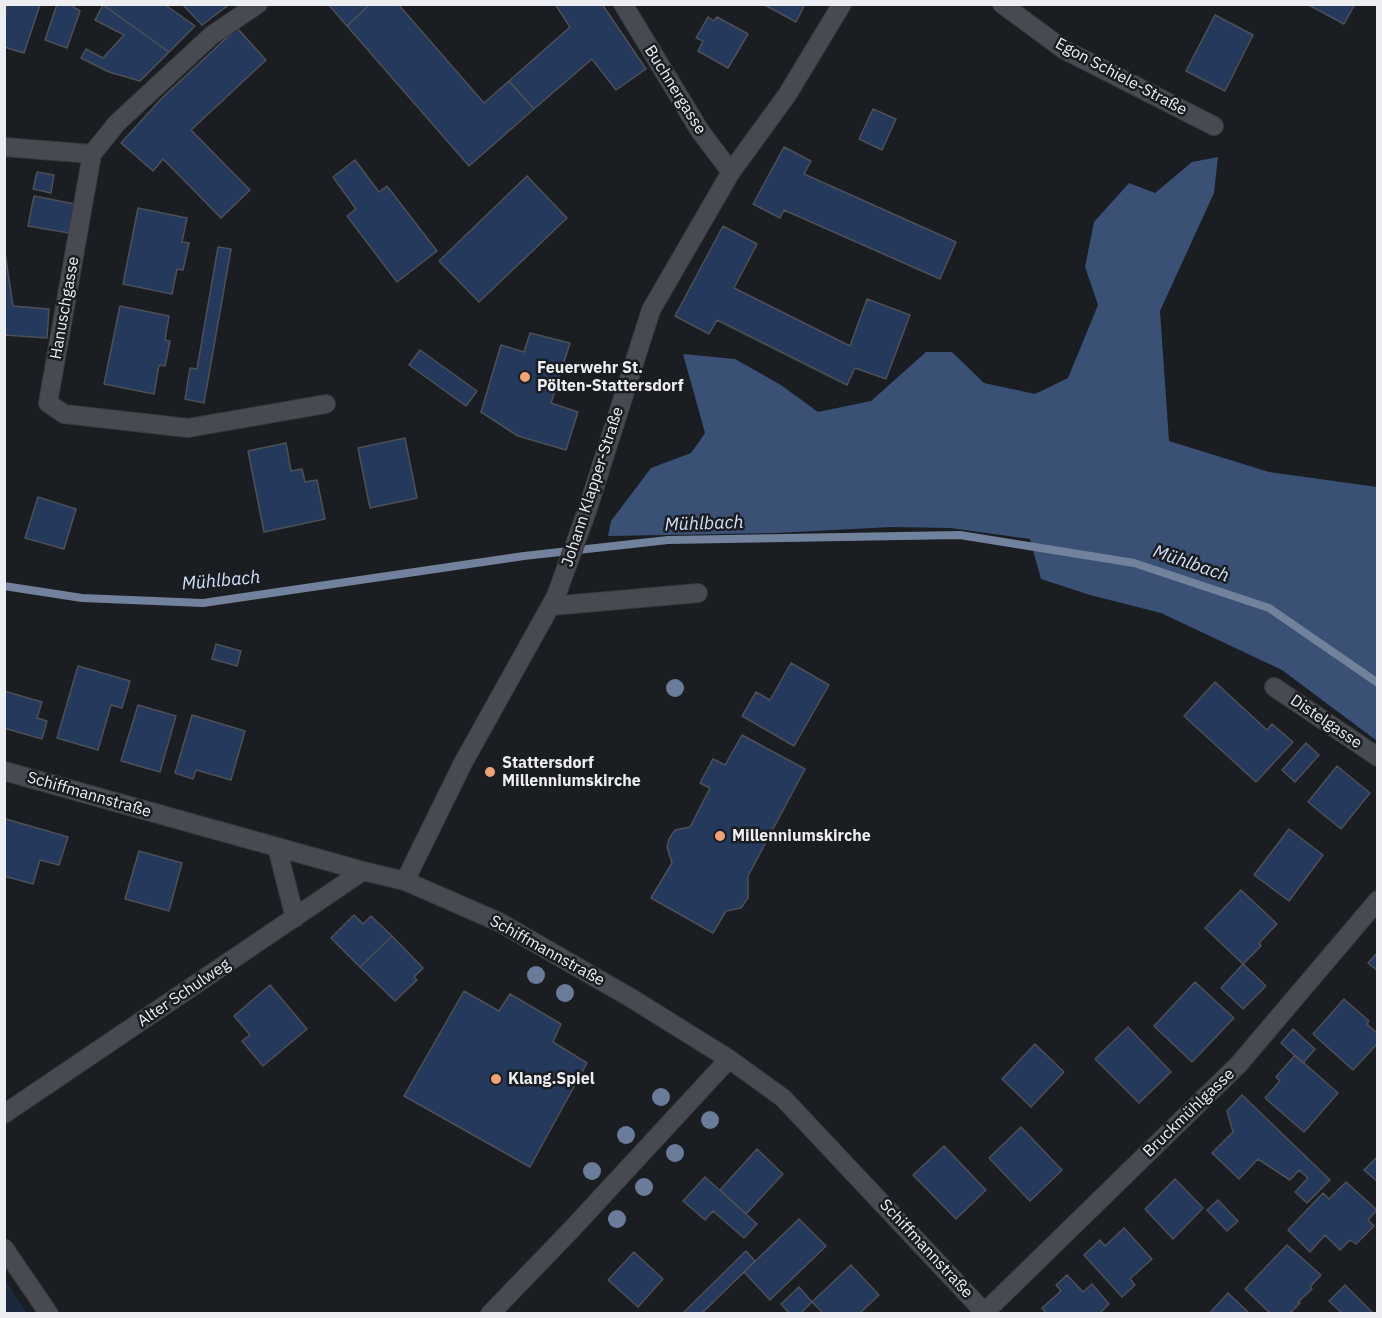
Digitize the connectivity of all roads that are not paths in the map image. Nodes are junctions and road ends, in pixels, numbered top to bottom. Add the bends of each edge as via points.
1 (258, 4) edge
2 (623, 4) edge
3 (842, 4) edge
4 (1002, 4) edge
5 (1214, 126) dead end
6 (4, 147) edge
7 (92, 154) junction
8 (731, 172) junction
9 (326, 404) dead end
10 (698, 593) dead end
11 (554, 601) junction
12 (1274, 687) dead end
13 (1377, 757) edge
14 (4, 771) edge
15 (277, 847) junction
16 (363, 871) junction
17 (405, 881) junction
18 (1377, 900) edge
19 (295, 918) junction
20 (729, 1059) junction
21 (4, 1114) edge
22 (4, 1248) edge
23 (986, 1313) edge
24 (49, 1314) edge
25 (490, 1314) edge

1 - 7 street, Hanuschgasse via 212,35 117,123
2 - 8 street, Buchnergasse via 700,131
3 - 8 street, Johann Klapper-Straße via 787,95
4 - 5 street, Egon Schiele-Straße via 1063,49
6 - 7 street
7 - 9 street, Hanuschgasse via 48,403 64,414 188,428
8 - 11 street, Johann Klapper-Straße via 651,310
10 - 11 street
11 - 17 street, Johann Klapper-Straße via 463,763
12 - 13 street, Distelgasse
14 - 15 street, Schiffmannstraße
15 - 16 street, Schiffmannstraße
15 - 19 street
16 - 17 street, Schiffmannstraße
16 - 19 street, Alter Schulweg
17 - 20 street, Schiffmannstraße via 499,922
18 - 23 street, Bruckmühlgasse via 1239,1064
19 - 21 street, Alter Schulweg
20 - 23 street, Schiffmannstraße via 783,1098
20 - 25 street
22 - 24 street

